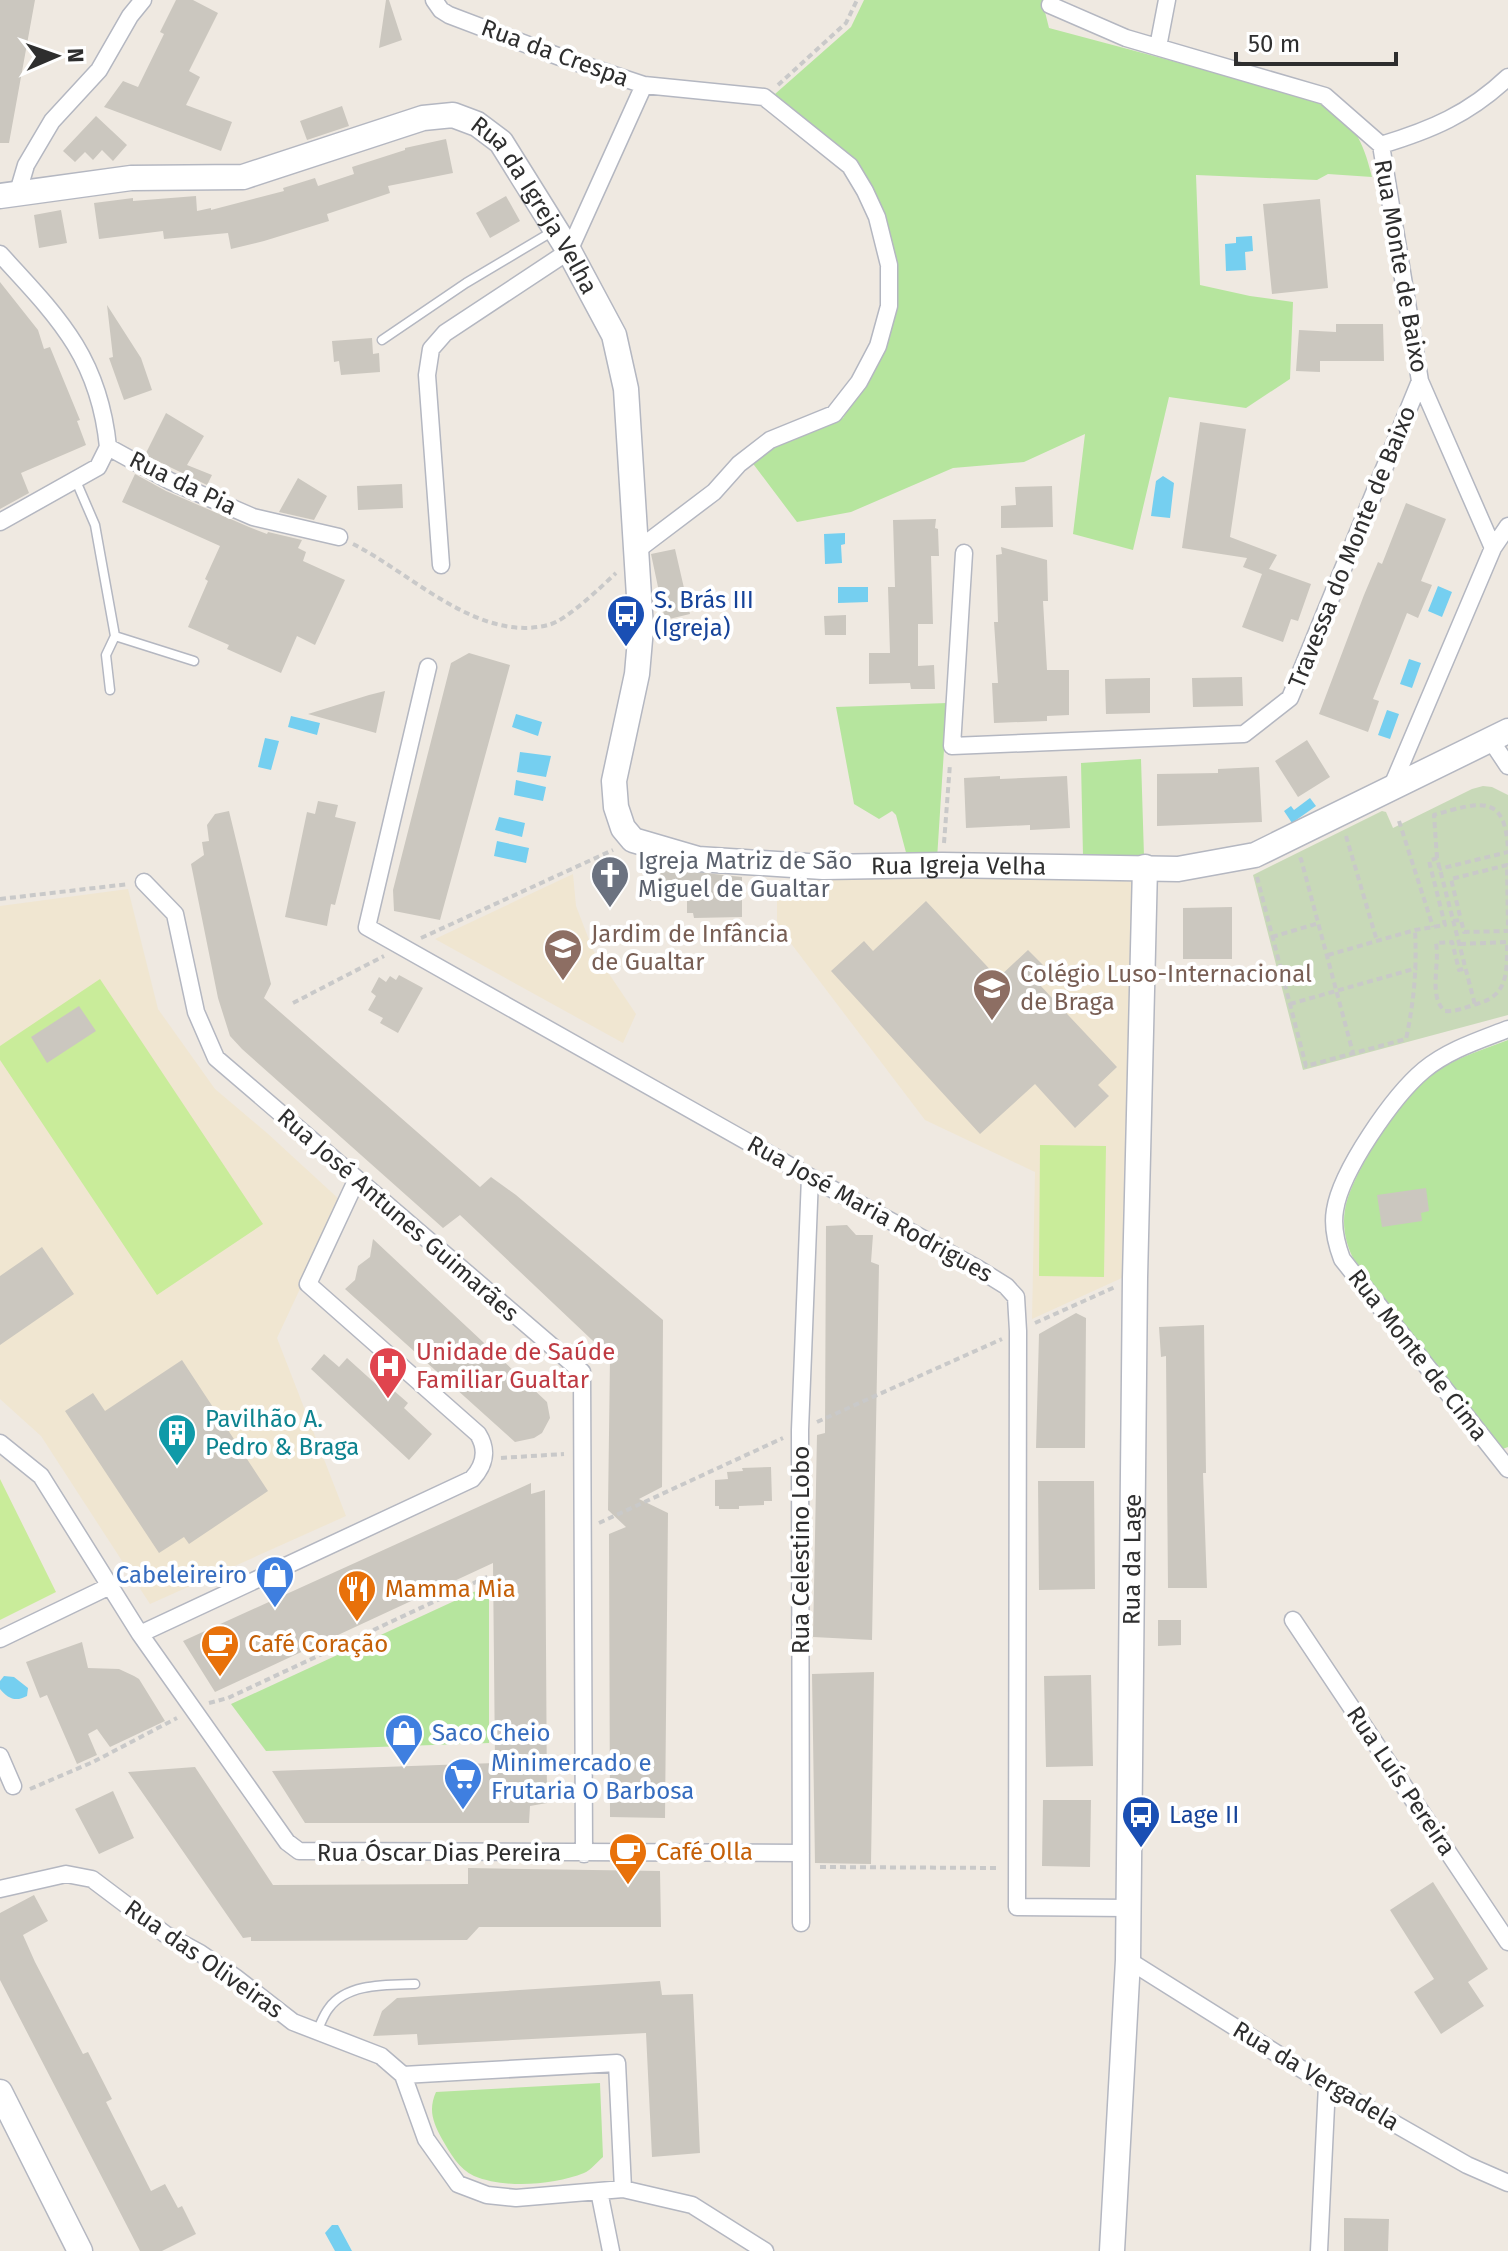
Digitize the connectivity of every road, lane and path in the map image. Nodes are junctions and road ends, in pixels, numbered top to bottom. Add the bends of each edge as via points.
1 (143, 0) edge
2 (434, 0) edge
3 (857, 0) edge
4 (1167, 0) edge
5 (1050, 5) dead end
6 (1158, 47) junction
7 (1508, 77) edge
8 (644, 85) junction
9 (764, 97) junction
10 (1381, 145) junction
11 (9, 194) edge
12 (555, 229) junction
13 (569, 251) junction
14 (0, 254) edge
15 (382, 340) dead end
16 (1420, 381) junction
17 (108, 447) junction
18 (76, 481) junction
19 (0, 522) edge
20 (1508, 526) edge
21 (339, 537) joint
22 (1493, 548) junction
23 (636, 551) junction
24 (964, 553) dead end
25 (441, 565) dead end
26 (115, 636) junction
27 (194, 661) dead end
28 (428, 667) dead end
29 (110, 690) dead end
30 (1499, 735) edge
31 (952, 746) junction
32 (1508, 766) edge
33 (1392, 786) junction
34 (1399, 821) dead end
35 (633, 840) junction
36 (1350, 847) dead end
37 (1437, 858) junction
38 (1290, 864) dead end
39 (942, 865) junction
40 (1145, 867) junction
41 (1439, 869) junction
42 (1267, 873) dead end
43 (144, 882) joint
44 (0, 899) edge
45 (1461, 920) junction
46 (1453, 921) junction
47 (1319, 923) junction
48 (1433, 927) junction
49 (1415, 930) junction
50 (1272, 937) junction
51 (1377, 941) junction
52 (1459, 944) junction
53 (402, 947) junction
54 (1328, 955) junction
55 (1417, 968) junction
56 (1466, 968) junction
57 (1337, 990) junction
58 (293, 1003) dead end
59 (1290, 1004) junction
60 (1475, 1005) junction
61 (1508, 1029) edge
62 (1353, 1053) junction
63 (810, 1177) junction
64 (356, 1181) junction
65 (1135, 1278) junction
66 (1018, 1331) junction
67 (800, 1430) junction
68 (0, 1443) edge
69 (582, 1453) junction
70 (484, 1459) junction
71 (1508, 1469) edge
72 (582, 1531) junction
73 (491, 1575) dead end
74 (110, 1586) junction
75 (1293, 1620) dead end
76 (140, 1634) junction
77 (0, 1639) edge
78 (191, 1707) junction
79 (0, 1756) edge
80 (20, 1788) joint
81 (584, 1854) junction
82 (801, 1860) junction
83 (1017, 1868) junction
84 (0, 1889) edge
85 (1128, 1908) junction
86 (801, 1923) dead end
87 (1508, 1942) edge
88 (1128, 1960) junction
89 (415, 1984) dead end
90 (316, 2032) junction
91 (403, 2075) junction
92 (1327, 2085) junction
93 (0, 2092) edge
94 (1508, 2183) edge
95 (623, 2189) junction
96 (599, 2191) junction
97 (80, 2251) edge
98 (611, 2251) edge
99 (765, 2251) edge
100 (1112, 2251) edge
101 (1319, 2251) edge

1 - 11 street via 99,70 52,121
2 - 8 street, Rua da Crespa via 449,15
3 - 9 path via 846,23
4 - 6 street
5 - 6 street
6 - 10 street via 1325,96
7 - 10 street, Rua Monte de Baixo via 1485,100 1427,131
8 - 9 street
8 - 13 street, Rua da Crespa
9 - 23 street via 850,166 877,217 889,265 889,306 878,346 834,414 770,440 714,492
10 - 16 street, Rua Monte de Baixo
11 - 12 street, Rua da Igreja Velha via 131,178 243,177 423,118 453,115 501,142
12 - 13 street, Rua da Igreja Velha
12 - 15 lane
13 - 23 street, Rua da Igreja Velha via 614,335 626,389
13 - 25 street via 445,333 431,349 427,375
14 - 17 street, Rua da Pia via 62,322 91,371
16 - 22 street, Rua Monte de Baixo
16 - 31 street, Travessa do Monte de Baixo via 1290,698 1244,734
17 - 18 street via 98,467
17 - 21 street, Rua da Pia via 253,517
18 - 19 street
18 - 26 lane via 95,525
20 - 22 street
21 - 23 path via 480,621 518,628 550,625 584,602
22 - 33 street
23 - 35 street, Rua da Igreja Velha via 641,628 637,674 614,781 623,828
24 - 31 street
26 - 27 lane
26 - 29 lane via 106,655
28 - 53 street, Rua José Maria Rodrigues via 367,927
30 - 32 street
30 - 33 street
31 - 39 path
33 - 40 street, Rua Igreja Velha via 1255,855 1178,869
34 - 48 path
35 - 39 street, Rua Igreja Velha via 698,859 823,867
35 - 53 path
36 - 51 path
37 - 41 path
37 - 41 path via 1434,815 1481,805 1492,807 1504,820 1508,852
37 - 48 path via 1429,861 1445,925
38 - 47 path via 1301,859
39 - 40 street, Rua Igreja Velha
40 - 65 street, Rua da Lage
41 - 46 path
42 - 50 path via 1256,877
43 - 44 path
43 - 64 street, Rua José Antunes Guimarães via 175,914 196,1012 216,1058
45 - 45 path via 1464,932 1508,931 1507,865 1451,879
45 - 46 path
46 - 52 path
47 - 50 path
47 - 54 path
48 - 49 path
49 - 51 path
49 - 55 path
50 - 59 path
51 - 54 path
52 - 56 path
52 - 60 path via 1507,942 1504,988 1494,999
53 - 58 path
53 - 63 street, Rua José Maria Rodrigues
54 - 57 path
55 - 57 path
55 - 62 path via 1406,1039
56 - 60 path
56 - 60 path via 1459,970 1452,942 1436,943 1437,1002 1450,1012
57 - 59 path
57 - 62 path
59 - 62 path via 1306,1066
61 - 71 street, Rua Monte de Cima via 1424,1070 1351,1165 1334,1212 1342,1259
63 - 66 street, Rua José Maria Rodrigues via 1006,1286 1016,1297
63 - 67 street, Rua Celestino Lobo
64 - 69 street, Rua José Antunes Guimarães via 582,1372
64 - 70 street via 308,1284 478,1434
65 - 66 path
65 - 85 street, Rua da Lage
66 - 67 path
66 - 83 street, Rua José Maria Rodrigues
67 - 72 path
67 - 82 street, Rua Celestino Lobo
68 - 74 street, Rua Óscar Dias Pereira via 41,1476
69 - 70 path
69 - 72 street, Rua José Antunes Guimarães
70 - 76 street via 472,1479
72 - 81 street, Rua José Antunes Guimarães
73 - 78 path via 228,1698
74 - 76 street, Rua Óscar Dias Pereira
74 - 77 street
75 - 87 street, Rua Luís Pereira
76 - 78 street, Rua Óscar Dias Pereira
78 - 80 path via 93,1762
78 - 81 street, Rua Óscar Dias Pereira via 287,1842 299,1851
79 - 80 street
81 - 82 street, Rua Óscar Dias Pereira
82 - 83 path
82 - 86 street, Rua Celestino Lobo
83 - 85 street, Rua José Maria Rodrigues via 1017,1907
84 - 90 street, Rua das Oliveiras via 66,1874 92,1879 293,2022
85 - 88 street, Rua da Lage
88 - 92 street, Rua da Vergadela
88 - 100 street, Rua da Lage
89 - 90 lane via 346,1992
90 - 91 street, Rua das Oliveiras via 381,2056
91 - 95 street via 617,2063
91 - 96 street via 426,2139 458,2184 516,2198
92 - 94 street, Rua da Vergadela
92 - 101 street
93 - 97 street
95 - 96 street
95 - 99 street via 692,2205
96 - 98 street

